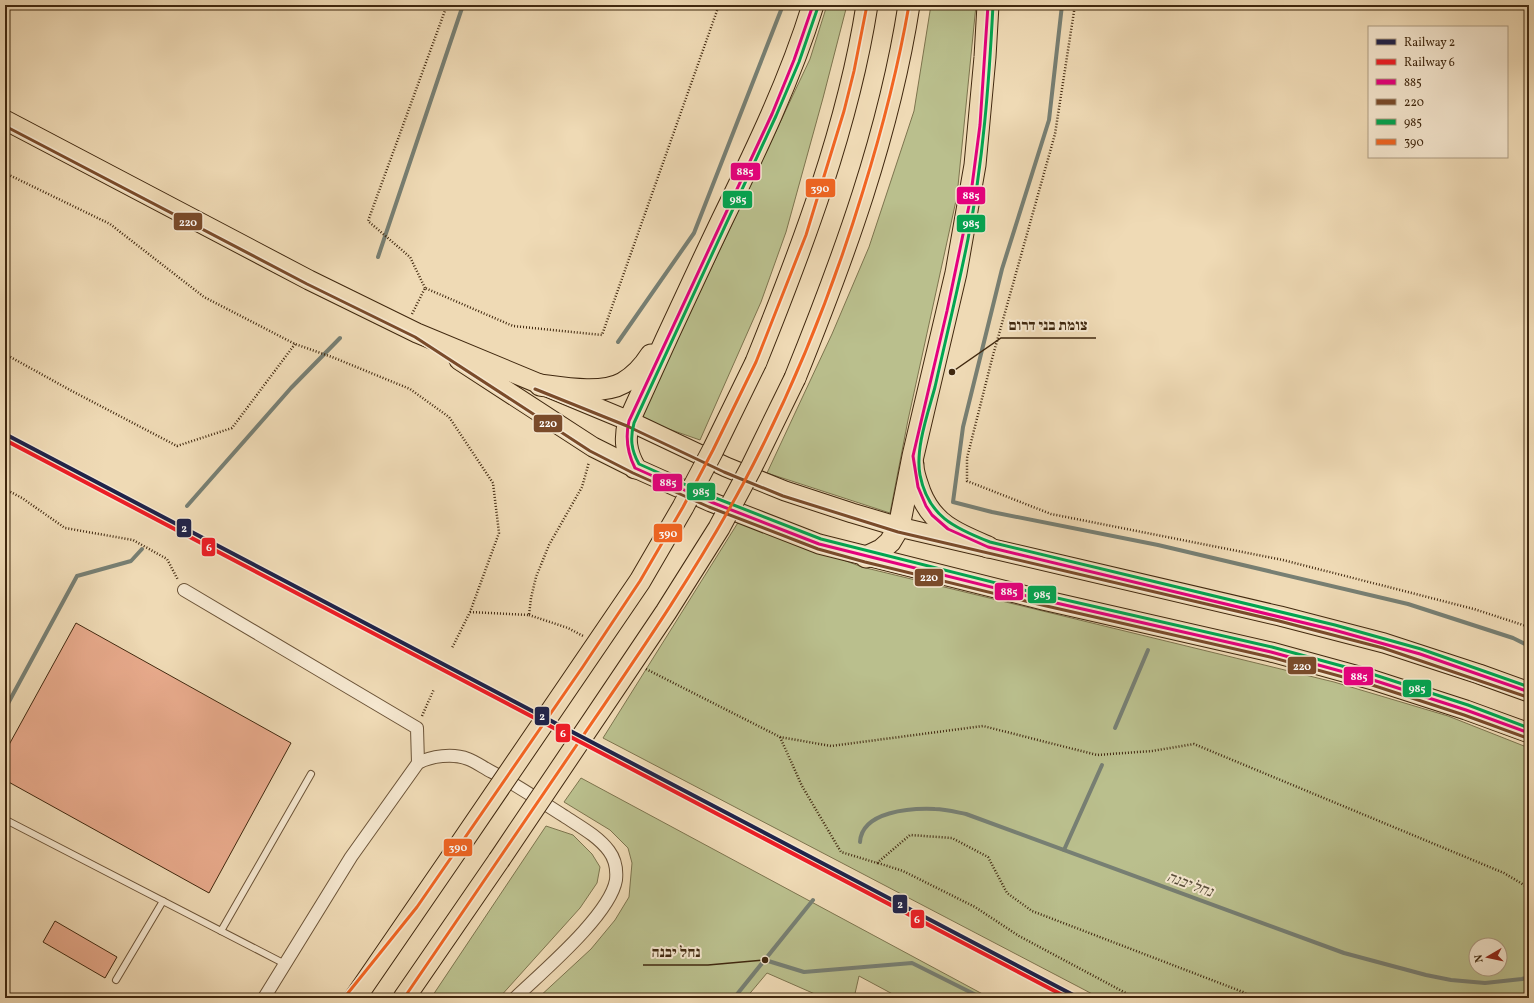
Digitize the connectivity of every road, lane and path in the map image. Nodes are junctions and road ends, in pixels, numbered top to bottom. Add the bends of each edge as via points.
1 (448, 5) edge
2 (719, 5) edge
3 (813, 5) edge
4 (867, 5) edge
5 (909, 5) edge
6 (988, 5) edge
7 (1075, 5) edge
8 (5, 120) edge
9 (5, 173) edge
10 (425, 288) junction
11 (411, 330) junction
12 (668, 332) junction
13 (295, 344) junction
14 (5, 354) edge
15 (540, 385) junction
16 (629, 421) junction
17 (593, 447) junction
18 (913, 456) junction
19 (635, 468) junction
20 (5, 489) edge
21 (899, 527) junction
22 (988, 547) junction
23 (866, 557) junction
24 (184, 590) joint
25 (470, 612) junction
26 (529, 615) junction
27 (1529, 626) edge
28 (588, 639) dead end
29 (452, 648) dead end
30 (642, 667) dead end
31 (434, 689) dead end
32 (1529, 692) edge
33 (417, 728) junction
34 (1529, 733) edge
35 (780, 737) junction
36 (418, 763) junction
37 (311, 774) dead end
38 (5, 827) edge
39 (877, 863) junction
40 (1529, 888) edge
41 (163, 901) junction
42 (418, 907) junction
43 (221, 931) junction
44 (285, 964) junction
45 (116, 980) dead end
46 (264, 998) edge
47 (344, 998) edge
48 (355, 998) edge
49 (404, 998) edge
50 (515, 998) edge
51 (1135, 998) edge
52 (1253, 998) edge

1 - 10 path via 368,221 410,258
2 - 10 path via 602,335 513,326
3 - 12 highway via 798,52 767,126
4 - 42 highway, bridge via 854,71 806,235 756,362 700,475 640,581
5 - 49 highway, bridge via 895,80 846,249 795,378 751,468 719,528 662,618
6 - 18 highway via 975,166 956,273
7 - 27 path via 1055,134 992,359 967,458 967,482 1051,514 1283,560 1474,609
8 - 11 highway via 309,280
9 - 13 path via 110,224 204,298
10 - 11 path
11 - 15 highway
11 - 17 highway
12 - 15 highway via 648,360 622,384 591,390
12 - 16 highway
13 - 14 path via 232,428 177,446
13 - 25 path via 410,389 449,417 493,483 499,533
15 - 16 highway
16 - 19 highway via 626,443 628,456
16 - 21 highway via 726,467 785,490
17 - 19 highway
17 - 26 path via 582,487 549,546 536,577
18 - 21 highway
18 - 22 highway via 916,480 927,506 936,519 947,528
19 - 23 highway via 776,528
20 - 24 path via 65,528 133,540 167,559
21 - 22 highway
21 - 23 highway via 890,542 881,550
22 - 32 highway via 1384,643
23 - 34 highway via 1271,652 1380,682
24 - 33 street
25 - 26 path
25 - 29 path
26 - 28 path via 568,628
30 - 35 path
31 - 33 path
33 - 36 street
35 - 39 path via 802,786 841,852
35 - 40 path via 831,746 983,726 1098,755 1152,751 1194,744 1504,873
36 - 44 street via 351,857
36 - 50 street via 427,758 454,756 467,759 521,788 593,836 610,851 616,864 613,891 605,905 573,942
37 - 43 lane
38 - 41 lane via 8,821
39 - 51 path via 903,871 975,907 1019,936
39 - 52 path via 910,836 952,838 988,857 1008,893 1032,911
41 - 43 lane
41 - 45 lane
42 - 47 highway
42 - 48 highway
43 - 44 lane
44 - 46 street

